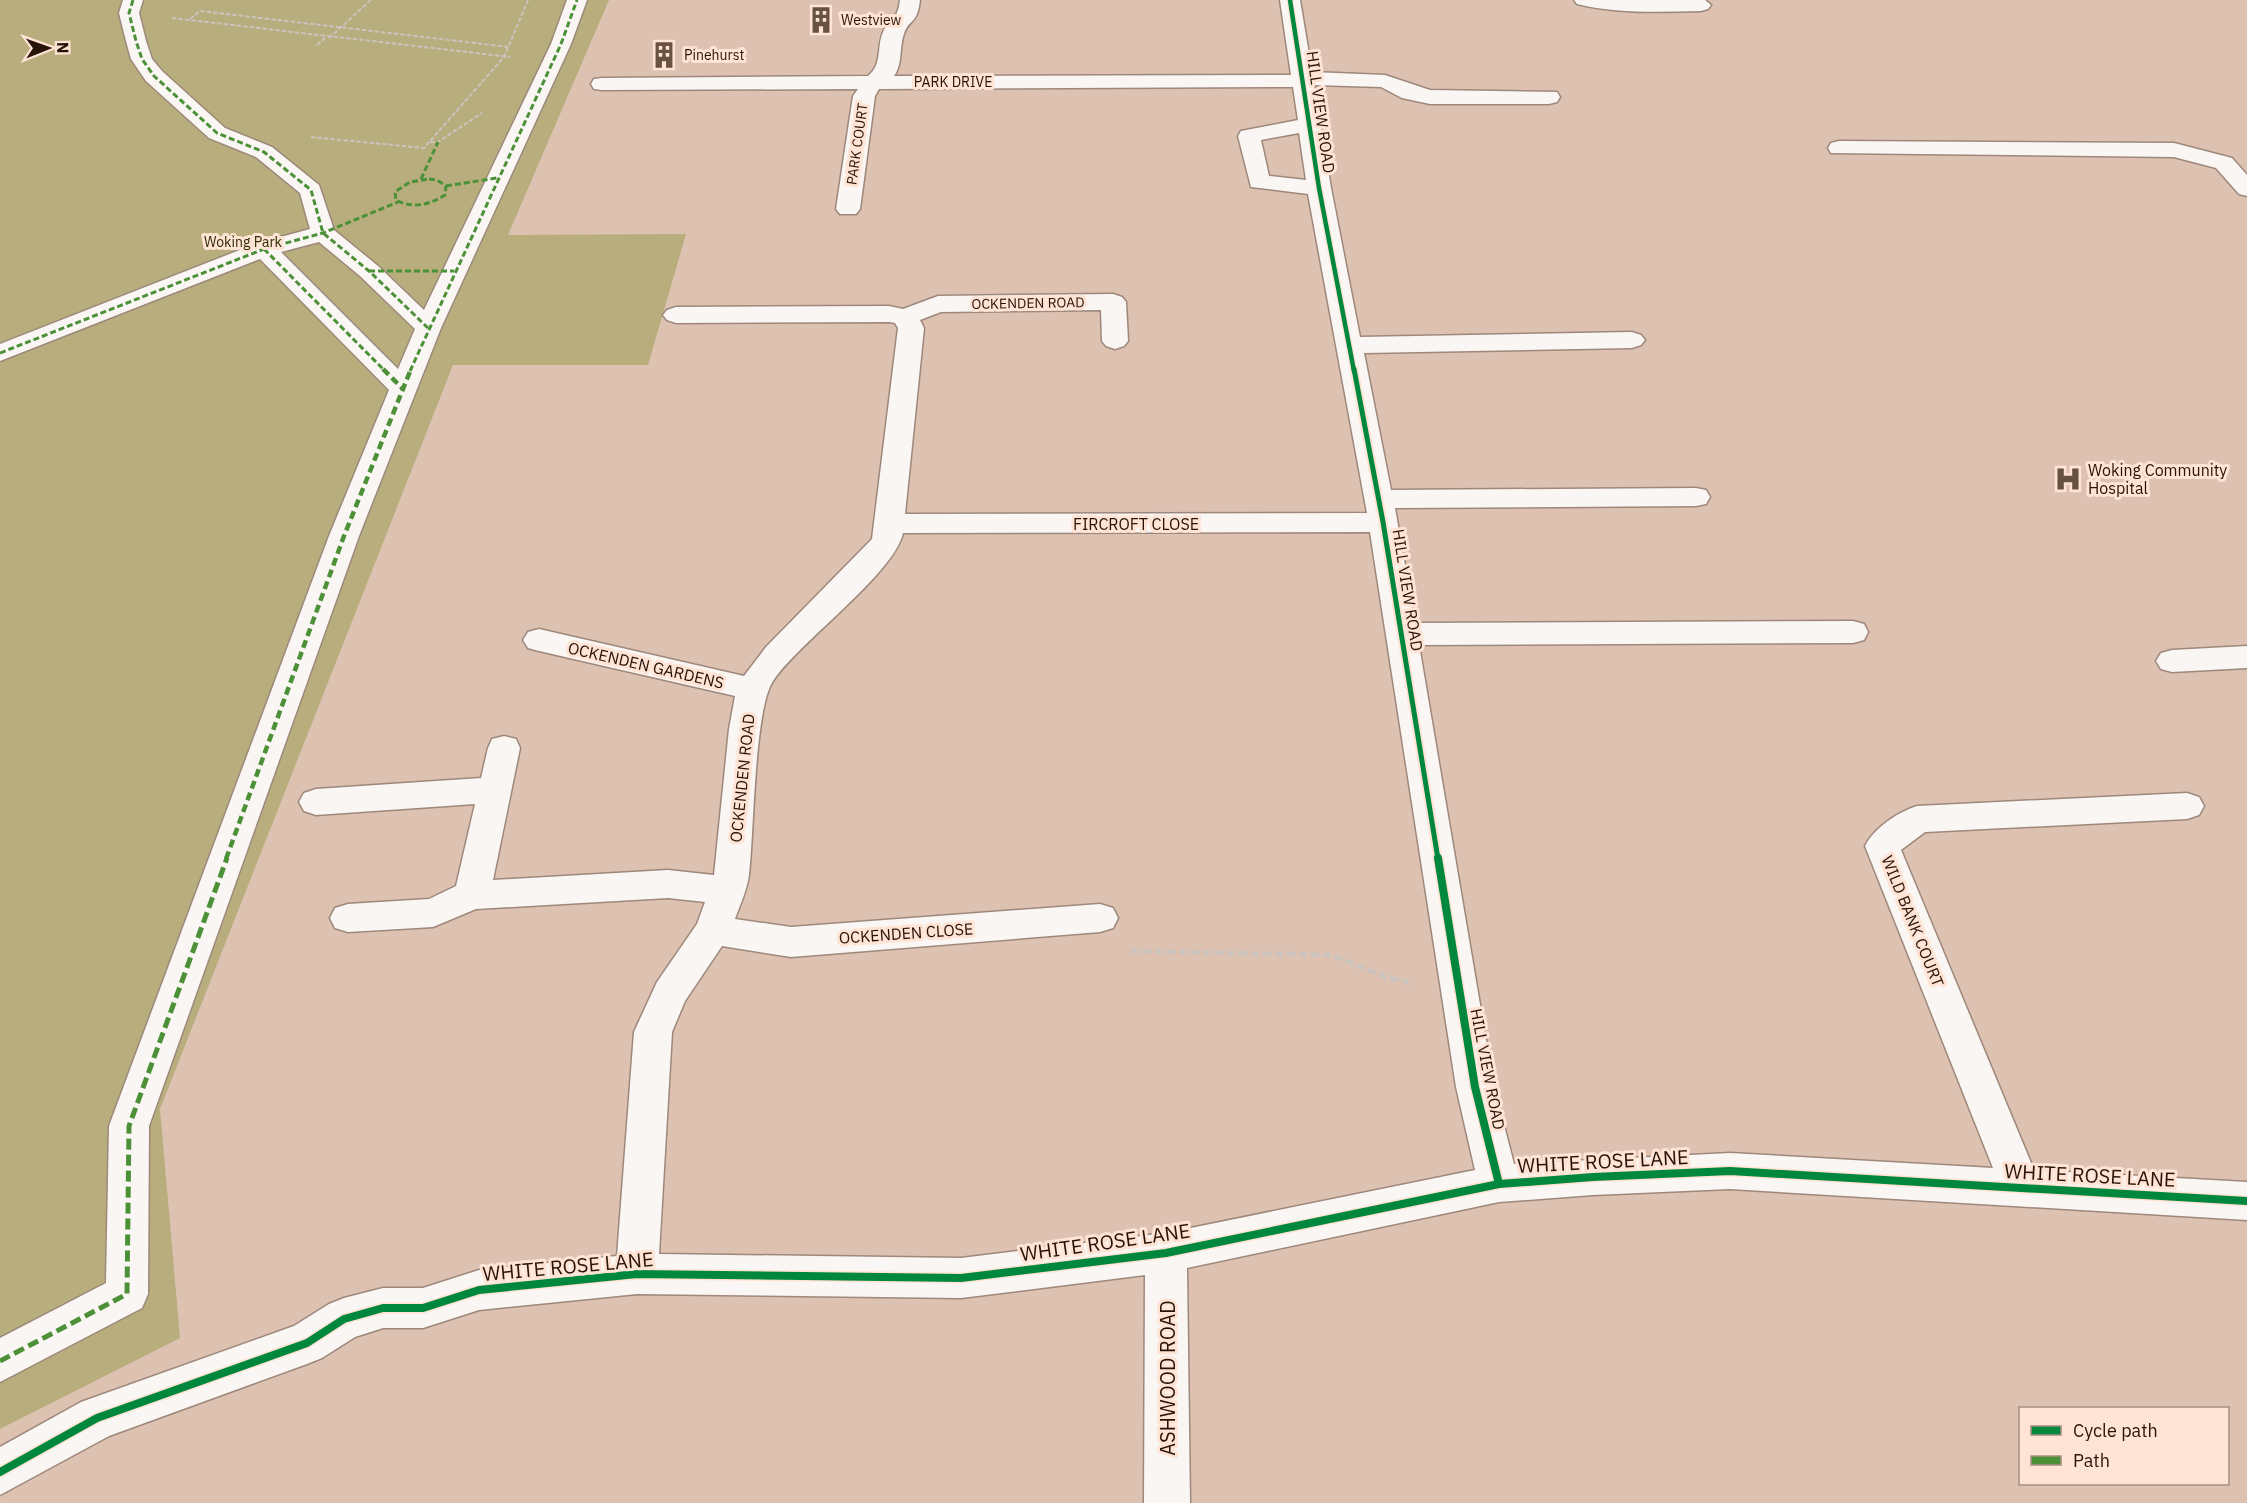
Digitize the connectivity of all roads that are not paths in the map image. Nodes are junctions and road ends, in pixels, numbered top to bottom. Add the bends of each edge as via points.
1 (577, 0) edge
2 (910, 0) edge
3 (1290, 0) edge
4 (1584, 0) edge
5 (1701, 5) dead end
6 (131, 7) edge
7 (1303, 79) junction
8 (873, 83) junction
9 (602, 84) dead end
10 (1550, 97) dead end
11 (1309, 125) junction
12 (1839, 148) dead end
13 (1319, 188) junction
14 (2247, 189) edge
15 (848, 209) dead end
16 (323, 233) junction
17 (264, 249) junction
18 (676, 315) dead end
19 (905, 317) junction
20 (428, 328) junction
21 (1632, 340) dead end
22 (1115, 341) dead end
23 (1349, 345) junction
24 (0, 352) edge
25 (403, 388) junction
26 (1696, 497) dead end
27 (1381, 510) junction
28 (890, 524) junction
29 (1853, 632) dead end
30 (1401, 634) junction
31 (539, 640) dead end
32 (2247, 657) edge
33 (2172, 661) dead end
34 (753, 689) junction
35 (504, 748) dead end
36 (494, 790) junction
37 (316, 802) dead end
38 (2187, 806) dead end
39 (727, 891) junction
40 (472, 895) junction
41 (348, 918) dead end
42 (1100, 918) road end
43 (713, 930) junction
44 (1499, 1184) junction
45 (2021, 1188) junction
46 (2247, 1200) edge
47 (1166, 1253) junction
48 (637, 1274) junction
49 (0, 1361) edge
50 (0, 1472) edge
51 (1167, 1503) edge

1 - 20 street
2 - 8 street, PARK COURT via 908,17 894,30 887,71
3 - 7 street, HILL VIEW ROAD
4 - 5 street via 1625,6
6 - 16 street via 142,59 154,76 217,133 264,152 311,190
7 - 8 street, PARK DRIVE
7 - 10 street, PARK DRIVE via 1385,81 1430,97
7 - 11 street, HILL VIEW ROAD
8 - 9 street, PARK DRIVE
8 - 15 street, PARK COURT via 864,96
11 - 13 street, HILL VIEW ROAD
11 - 13 street via 1249,136 1259,182
12 - 14 street via 2187,152 2224,163
13 - 23 street, HILL VIEW ROAD
16 - 17 street
16 - 20 street via 369,270
17 - 24 street
17 - 25 street
18 - 19 street, OCKENDEN ROAD
19 - 22 street, OCKENDEN ROAD via 938,304 1113,302
19 - 28 street, OCKENDEN ROAD via 911,328
20 - 25 street
21 - 23 street
23 - 27 street, HILL VIEW ROAD
25 - 49 street via 344,536 129,1126 127,1294
26 - 27 street, FIRCROFT CLOSE
27 - 28 street, FIRCROFT CLOSE
27 - 30 street, HILL VIEW ROAD
28 - 34 street, OCKENDEN ROAD via 886,542 777,655
29 - 30 street
30 - 44 street, HILL VIEW ROAD via 1475,1088
31 - 34 street, OCKENDEN GARDENS
32 - 33 street
34 - 39 street, OCKENDEN ROAD
35 - 36 street
36 - 37 street
36 - 40 street
38 - 45 street, WILD BANK COURT via 1917,819 1882,846
39 - 40 street via 668,884
39 - 43 street, OCKENDEN ROAD
40 - 41 street via 433,913
42 - 43 street, OCKENDEN CLOSE via 791,942
43 - 48 street, OCKENDEN ROAD via 670,993 653,1032
44 - 45 street, WHITE ROSE LANE via 1730,1171
44 - 47 street, WHITE ROSE LANE
45 - 46 street, WHITE ROSE LANE
47 - 48 street, WHITE ROSE LANE via 961,1278
47 - 51 street, ASHWOOD ROAD
48 - 50 street, WHITE ROSE LANE via 479,1290 423,1308 383,1308 344,1319 307,1343 97,1418

